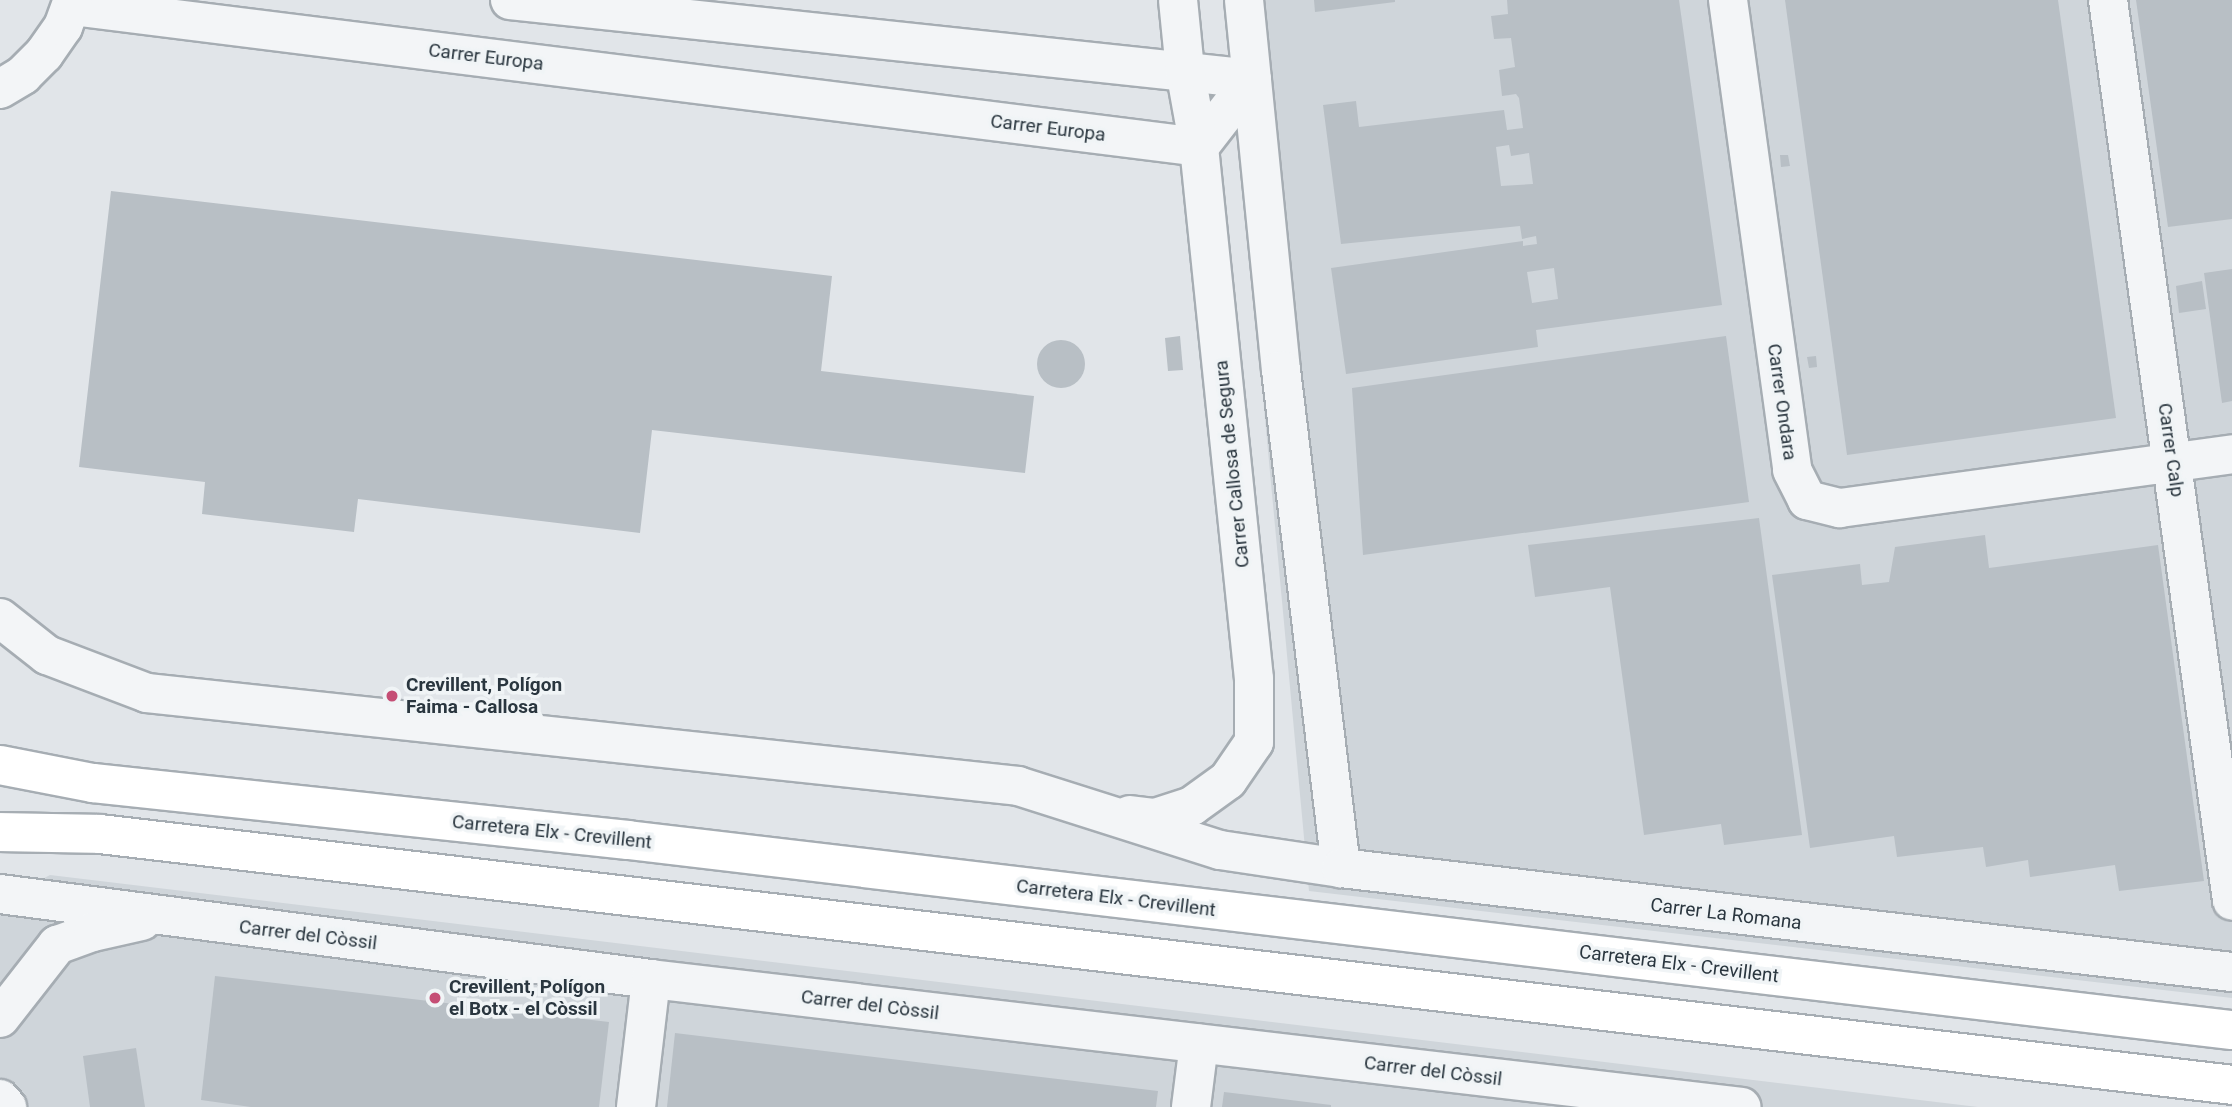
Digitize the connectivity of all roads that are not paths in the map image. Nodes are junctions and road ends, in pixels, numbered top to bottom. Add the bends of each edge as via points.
1 (510, 0) edge
2 (1178, 0) edge
3 (1244, 0) edge
4 (1728, 0) edge
5 (2108, 0) edge
6 (72, 3) edge
7 (1185, 70) junction
8 (1252, 79) junction
9 (0, 89) edge
10 (1199, 147) junction
11 (2232, 454) edge
12 (2172, 461) junction
13 (0, 618) edge
14 (0, 765) edge
15 (1097, 811) junction
16 (0, 832) edge
17 (1342, 869) junction
18 (0, 894) edge
19 (2232, 900) edge
20 (164, 916) junction
21 (2232, 972) edge
22 (651, 979) junction
23 (0, 1017) edge
24 (2232, 1030) edge
25 (1199, 1044) junction
26 (2232, 1085) edge
27 (0, 1099) edge
28 (7, 1107) edge
29 (636, 1107) edge
30 (1191, 1107) edge
31 (1742, 1107) edge

1 - 7 street
2 - 7 street, Carrer Callosa de Segura
3 - 8 street
4 - 12 street, Carrer Ondara via 1791,470 1807,500 1840,508
5 - 12 street, Carrer Calp
6 - 9 street via 63,27 44,54
6 - 10 street, Carrer Europa
7 - 8 street
7 - 10 street, Carrer Callosa de Segura
8 - 10 street
8 - 17 street via 1281,370
10 - 15 street, Carrer Callosa de Segura via 1254,679 1254,742 1228,780 1192,806 1155,818
11 - 12 street, Carrer Ondara
12 - 19 street, Carrer Calp
13 - 15 street via 47,655 147,693 1018,786
14 - 24 highway, Carretera Elx - Crevillent via 93,783 655,844
15 - 17 street, Carrer La Romana via 1220,850
16 - 26 highway via 100,834
17 - 21 street, Carrer La Romana
18 - 20 street, Carrer del Còssil
20 - 22 street, Carrer del Còssil
20 - 23 street via 57,945
22 - 25 street, Carrer del Còssil
22 - 29 street
25 - 30 street
25 - 31 street, Carrer del Còssil
27 - 28 street

